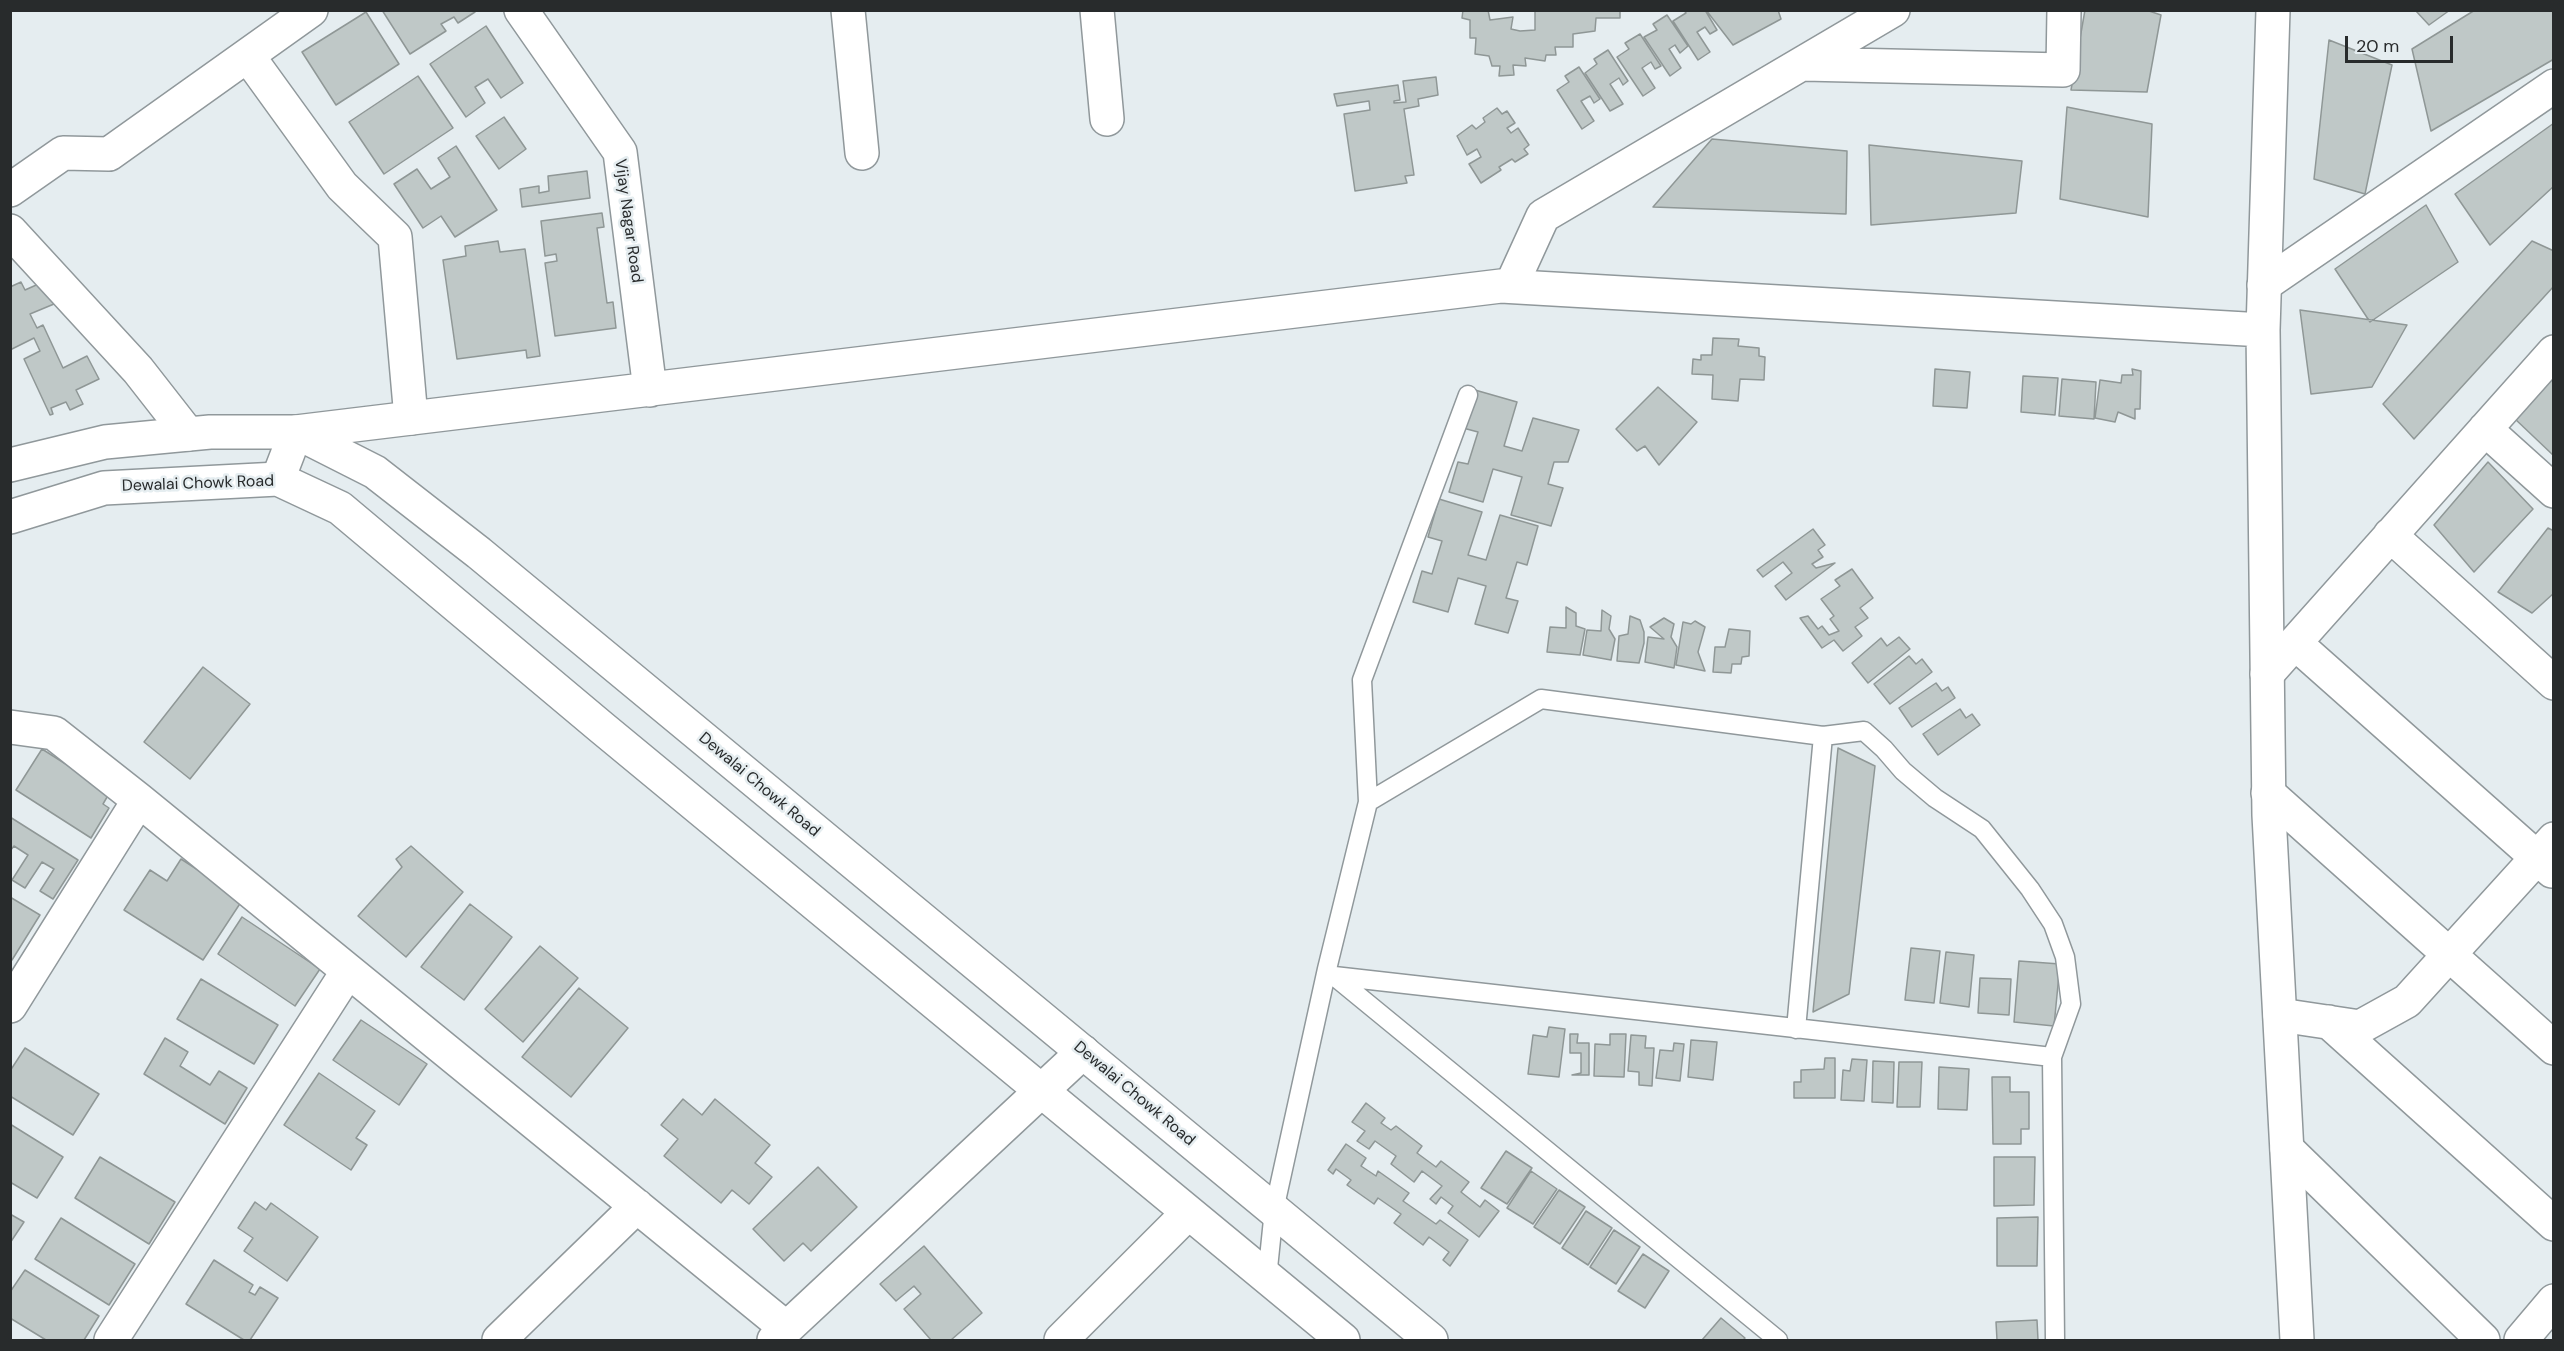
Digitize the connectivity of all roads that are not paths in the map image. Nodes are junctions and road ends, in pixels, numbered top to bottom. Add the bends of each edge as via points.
1 (311, 10) edge
2 (521, 10) edge
3 (848, 10) edge
4 (1097, 10) edge
5 (1893, 10) edge
6 (2064, 10) edge
7 (2273, 10) edge
8 (248, 56) junction
9 (1804, 64) junction
10 (2553, 86) edge
11 (1107, 119) dead end
12 (862, 153) dead end
13 (10, 190) edge
14 (10, 231) edge
15 (2264, 285) junction
16 (1510, 286) junction
17 (2263, 330) junction
18 (2553, 352) edge
19 (650, 390) junction
20 (1468, 395) dead end
21 (411, 418) junction
22 (2485, 429) junction
23 (296, 432) junction
24 (188, 434) junction
25 (10, 465) edge
26 (278, 479) junction
27 (2553, 491) edge
28 (10, 517) edge
29 (2390, 535) junction
30 (2295, 643) junction
31 (2267, 674) junction
32 (2553, 684) edge
33 (10, 727) edge
34 (1823, 736) junction
35 (2268, 793) junction
36 (139, 800) junction
37 (1368, 802) junction
38 (2548, 856) edge
39 (2449, 954) junction
40 (348, 970) junction
41 (10, 1006) edge
42 (2280, 1015) junction
43 (2329, 1022) junction
44 (1796, 1029) junction
45 (2553, 1048) edge
46 (1083, 1052) junction
47 (2052, 1058) junction
48 (1041, 1092) junction
49 (2287, 1149) junction
50 (637, 1206) junction
51 (1274, 1210) junction
52 (1188, 1213) junction
53 (2553, 1224) edge
54 (1267, 1278) junction
55 (2553, 1301) edge
56 (780, 1334) edge
57 (2298, 1340) edge
58 (111, 1341) edge
59 (499, 1341) edge
60 (1061, 1341) edge
61 (1343, 1341) edge
62 (1431, 1341) edge
63 (1778, 1341) edge
64 (2055, 1341) edge
65 (2483, 1341) edge
66 (2522, 1341) edge

1 - 8 street
2 - 19 street, Vijay Nagar Road via 620,152
3 - 12 street
4 - 11 street
5 - 9 street
6 - 9 street via 2063,70
7 - 15 street
8 - 13 street via 109,154 63,153
8 - 21 street via 342,186 395,237
9 - 16 street via 1543,216
10 - 15 street
14 - 24 street via 138,370
15 - 17 street
16 - 17 street
16 - 19 street
17 - 31 street
18 - 22 street
19 - 21 street
20 - 37 lane via 1362,680
21 - 23 street
22 - 27 street
22 - 29 street
23 - 24 street, Dewalai Chowk Road
23 - 26 street
23 - 46 street, Dewalai Chowk Road via 375,472 479,553
24 - 25 street, Dewalai Chowk Road via 105,442
26 - 28 street, Dewalai Chowk Road via 104,488
26 - 48 street, Dewalai Chowk Road via 340,508
29 - 30 street
29 - 32 street
30 - 31 street
30 - 38 street
31 - 35 street
33 - 36 street via 54,733
34 - 37 lane via 1541,699
34 - 44 lane
34 - 47 lane via 1864,731 1911,778 1982,830 2030,889 2052,924 2069,975 2071,1004
35 - 39 street
35 - 42 street
36 - 40 street
36 - 41 street
37 - 51 lane
38 - 39 street
39 - 43 street via 2407,1001 2360,1027
39 - 45 street
40 - 50 street
40 - 58 street
42 - 43 street
42 - 49 street
43 - 53 street
44 - 47 lane
44 - 63 lane via 1334,976
46 - 48 street
46 - 51 street, Dewalai Chowk Road
47 - 64 lane
48 - 52 street, Dewalai Chowk Road
48 - 56 street
49 - 57 street
49 - 65 street
50 - 56 street
50 - 59 street
51 - 54 lane
51 - 62 street, Dewalai Chowk Road
52 - 54 street, Dewalai Chowk Road
52 - 60 street
54 - 61 street, Dewalai Chowk Road
55 - 66 street

